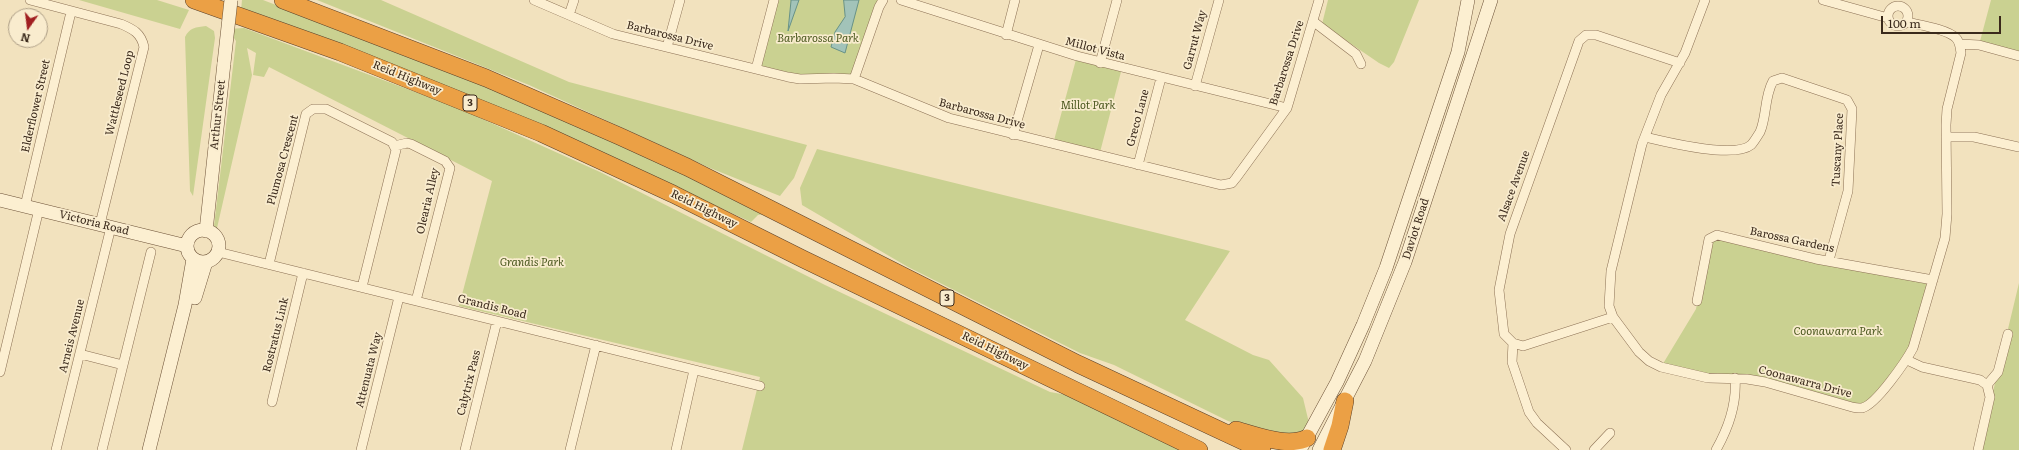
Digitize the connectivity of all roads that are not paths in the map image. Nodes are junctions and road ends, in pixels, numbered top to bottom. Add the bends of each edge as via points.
1 (30, 0) edge
2 (194, 0) edge
3 (231, 0) edge
4 (283, 0) edge
5 (534, 0) edge
6 (574, 0) edge
7 (680, 0) edge
8 (774, 0) edge
9 (883, 0) edge
10 (902, 0) edge
11 (1015, 0) edge
12 (1117, 0) edge
13 (1218, 0) edge
14 (1319, 0) edge
15 (1468, 0) edge
16 (1491, 0) edge
17 (1705, 0) edge
18 (1823, 0) edge
19 (916, 2) edge
20 (1902, 3) edge
21 (71, 12) junction
22 (569, 15) junction
23 (1888, 18) junction
24 (1314, 22) junction
25 (1907, 22) junction
26 (1006, 35) junction
27 (1960, 44) junction
28 (1039, 45) junction
29 (667, 47) junction
30 (2019, 56) edge
31 (1100, 62) junction
32 (1680, 63) junction
33 (1361, 64) dead end
34 (756, 69) junction
35 (1161, 78) junction
36 (854, 79) junction
37 (1195, 86) junction
38 (1287, 108) junction
39 (1013, 135) junction
40 (1645, 137) junction
41 (1946, 137) junction
42 (394, 146) junction
43 (2019, 147) edge
44 (1138, 165) junction
45 (0, 200) edge
46 (24, 206) junction
47 (39, 209) junction
48 (105, 225) junction
49 (206, 231) junction
50 (187, 246) junction
51 (150, 252) dead end
52 (218, 252) junction
53 (199, 260) junction
54 (1829, 260) junction
55 (269, 264) junction
56 (304, 273) junction
57 (1933, 280) junction
58 (362, 287) junction
59 (399, 297) junction
60 (416, 301) junction
61 (1697, 301) dead end
62 (1613, 317) junction
63 (497, 321) junction
64 (2008, 334) dead end
65 (1513, 343) junction
66 (596, 345) junction
67 (80, 354) junction
68 (1907, 360) junction
69 (123, 365) junction
70 (694, 370) junction
71 (0, 372) edge
72 (1735, 378) junction
73 (1987, 385) junction
74 (760, 386) dead end
75 (1345, 401) junction
76 (272, 402) dead end
77 (1204, 423) junction
78 (1610, 433) dead end
79 (1303, 444) edge
80 (56, 450) edge
81 (102, 450) edge
82 (149, 450) edge
83 (157, 450) edge
84 (361, 450) edge
85 (465, 450) edge
86 (570, 450) edge
87 (676, 450) edge
88 (1200, 450) edge
89 (1262, 450) edge
90 (1318, 450) edge
91 (1332, 450) edge
92 (1566, 450) edge
93 (1594, 450) edge
94 (1716, 450) edge
95 (1978, 450) edge

1 - 21 street, Wattleseed Loop
2 - 88 highway, Reid Highway / 3 via 340,52 475,105 608,163
3 - 49 street, Arthur Street, bridge
4 - 77 highway, 3 via 486,78 626,139 1078,364
5 - 22 street, Barbarossa Drive
6 - 22 street
7 - 29 street
8 - 34 street
9 - 36 street
10 - 19 street, Millot Vista
11 - 26 street
12 - 31 street
13 - 37 street, Garrut Way
14 - 24 street, Barbarossa Drive
15 - 79 street, Daviot Road via 1458,52 1386,268 1337,382
16 - 75 street, Daviot Road via 1405,262 1374,340
17 - 32 street, Coonawarra Drive
18 - 23 street
19 - 26 street, Millot Vista
20 - 23 street via 1891,9
20 - 25 street via 1907,11
21 - 46 street, Elderflower Street
21 - 48 street, Wattleseed Loop via 130,28 142,38 144,47
22 - 29 street, Barbarossa Drive via 613,34
23 - 25 street via 1895,26 1902,26
24 - 33 street via 1356,54
24 - 38 street, Barbarossa Drive
25 - 27 street via 1947,33 1956,37
26 - 28 street, Millot Vista
27 - 30 street via 1979,45
27 - 41 street, Coonawarra Drive via 1961,53 1947,109
28 - 31 street, Millot Vista
28 - 39 street
29 - 34 street, Barbarossa Drive
31 - 35 street, Millot Vista
32 - 40 street, Coonawarra Drive via 1661,95
32 - 65 street, Alsace Avenue via 1596,35 1586,35 1579,41 1510,234 1499,290 1504,334
34 - 36 street, Barbarossa Drive via 800,79
35 - 37 street, Millot Vista
35 - 44 street, Greco Lane
36 - 39 street, Barbarossa Drive via 934,114
37 - 38 street, Millot Vista
38 - 44 street, Barbarossa Drive via 1236,178 1227,185
39 - 44 street, Barbarossa Drive
40 - 54 street, Tuscany Place via 1697,149 1740,149 1751,145 1760,131 1768,90 1773,81 1782,78 1848,100 1852,109 1848,191
40 - 62 street, Coonawarra Drive via 1611,271 1609,306
41 - 43 street via 1974,137
41 - 57 street, Coonawarra Drive via 1945,238
42 - 55 street, Plumosa Crescent via 392,142 326,109 313,109 306,114
42 - 58 street via 396,150
42 - 60 street, Olearia Alley via 411,144 445,161 450,168
45 - 46 street, Victoria Road
46 - 47 street, Victoria Road
47 - 48 street, Victoria Road
47 - 71 street
48 - 50 street, Victoria Road
48 - 67 street, Arneis Avenue
49 - 50 street via 192,235
49 - 52 street via 218,241
50 - 53 street via 188,252
51 - 69 street
52 - 53 street via 213,259
52 - 55 street, Grandis Road
53 - 82 street via 185,305
53 - 83 street via 198,286
54 - 57 street, Barossa Gardens
54 - 61 street, Barossa Gardens via 1717,235 1709,239
55 - 56 street, Grandis Road
56 - 58 street, Grandis Road
56 - 76 street, Rostratus Link
57 - 68 street, Coonawarra Drive
58 - 59 street, Grandis Road
59 - 60 street, Grandis Road
59 - 84 street, Attenuata Way
60 - 63 street, Grandis Road
62 - 65 street via 1523,346
62 - 72 street, Coonawarra Drive via 1639,352 1661,367 1708,378
63 - 66 street, Grandis Road
63 - 85 street, Calytrix Pass
64 - 73 street via 1998,372
65 - 92 street via 1512,362 1529,412
66 - 70 street, Grandis Road
66 - 86 street
67 - 69 street
67 - 80 street, Arneis Avenue
68 - 72 street, Coonawarra Drive via 1900,371 1869,404 1862,408 1852,408 1765,382
68 - 73 street via 1922,367 1980,380
69 - 81 street
70 - 74 street, Grandis Road
70 - 87 street
72 - 94 street via 1736,391 1725,433
73 - 95 street via 1990,397
75 - 90 street, Daviot Road
75 - 91 highway
77 - 79 highway via 1283,441 1300,441
77 - 89 highway, 3
78 - 93 street

